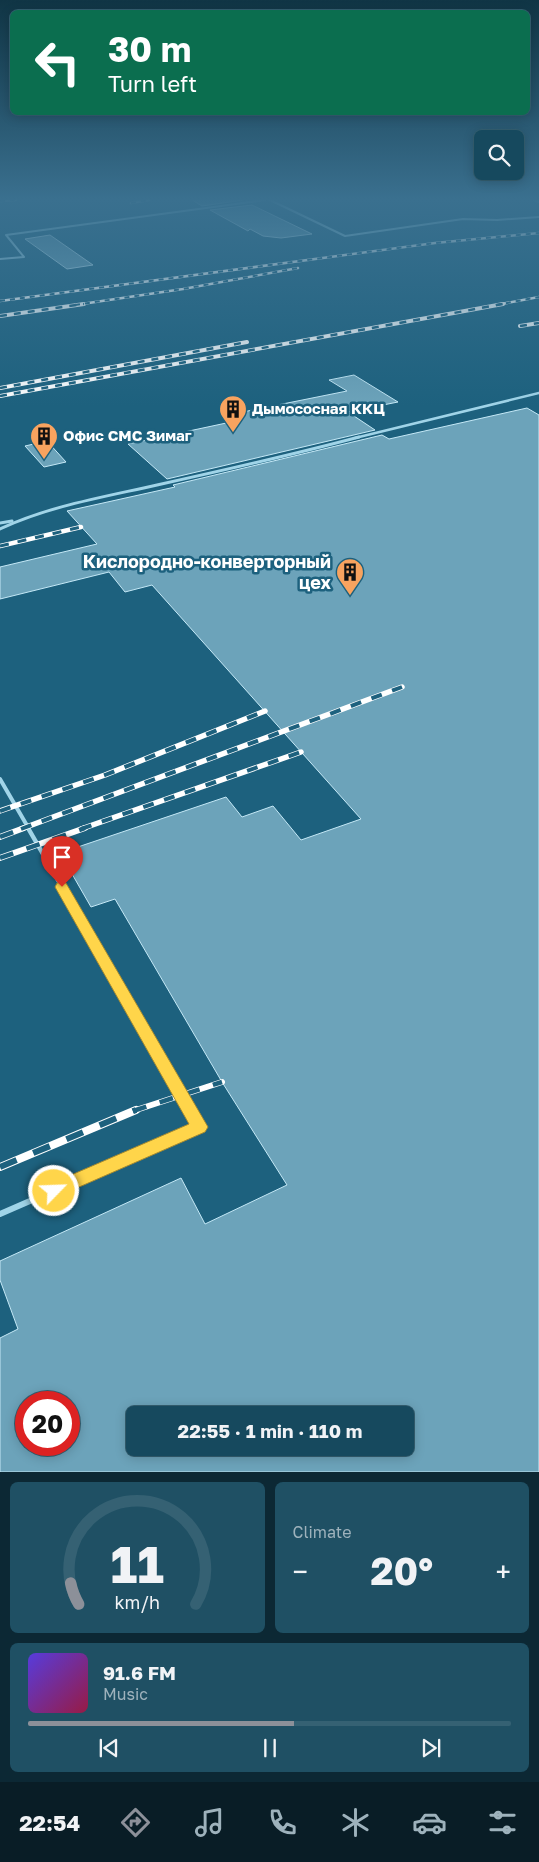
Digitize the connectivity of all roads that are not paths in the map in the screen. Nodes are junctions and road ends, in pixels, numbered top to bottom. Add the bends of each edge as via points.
1 (539, 393) edge
2 (17, 521) junction
3 (0, 523) edge
4 (0, 529) edge
5 (0, 778) edge
6 (0, 1214) edge

1 - 2 lane via 272,460 59,507
2 - 3 lane
2 - 4 lane
5 - 6 lane via 200,1127

